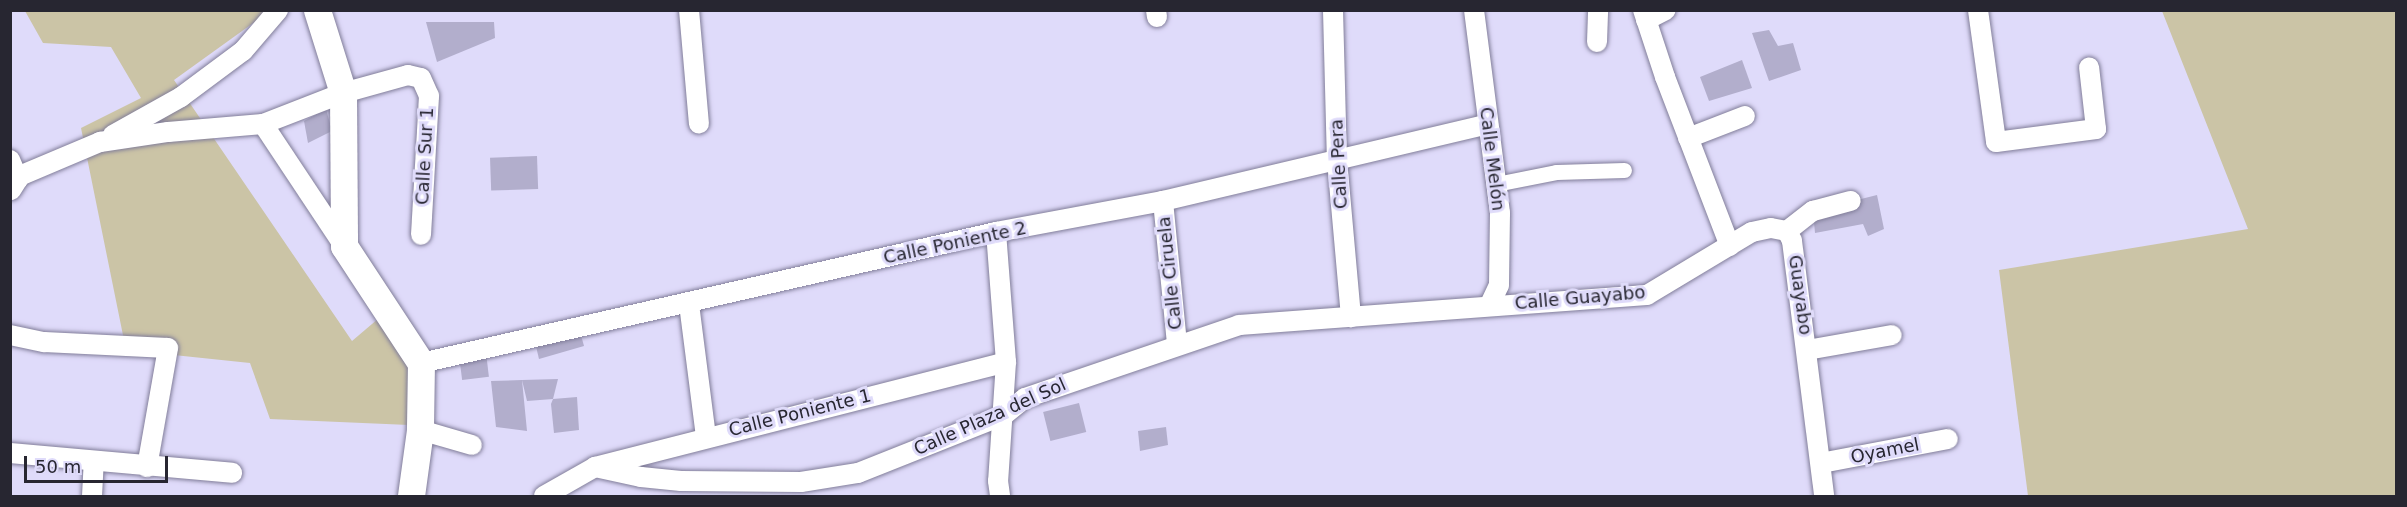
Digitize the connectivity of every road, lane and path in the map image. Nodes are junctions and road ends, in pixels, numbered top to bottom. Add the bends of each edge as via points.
1 (278, 10) edge
2 (317, 10) edge
3 (689, 10) edge
4 (1333, 10) edge
5 (1474, 10) edge
6 (1598, 10) edge
7 (1666, 10) edge
8 (1983, 11) edge
9 (1645, 15) edge
10 (1596, 42) dead end
11 (2089, 67) dead end
12 (343, 93) junction
13 (1745, 116) dead end
14 (263, 124) junction
15 (699, 124) dead end
16 (1488, 124) junction
17 (1688, 138) junction
18 (100, 142) junction
19 (10, 160) edge
20 (1338, 160) junction
21 (1624, 170) dead end
22 (13, 184) edge
23 (1496, 184) junction
24 (1163, 201) junction
25 (1851, 201) dead end
26 (1787, 231) junction
27 (996, 232) junction
28 (421, 235) dead end
29 (344, 246) junction
30 (1730, 246) junction
31 (689, 304) junction
32 (1490, 306) junction
33 (1351, 317) junction
34 (10, 335) edge
35 (1892, 335) dead end
36 (1178, 345) junction
37 (1807, 350) junction
38 (1006, 362) junction
39 (421, 363) junction
40 (1004, 415) junction
41 (420, 430) junction
42 (706, 436) junction
43 (1948, 439) dead end
44 (472, 445) dead end
45 (10, 453) edge
46 (94, 462) junction
47 (1821, 463) junction
48 (595, 466) junction
49 (147, 467) junction
50 (232, 473) dead end
51 (680, 489) edge
52 (92, 496) edge
53 (411, 496) edge
54 (544, 496) edge
55 (1000, 496) edge
56 (1824, 496) edge

1 - 18 street via 243,51 181,97
2 - 12 main road
3 - 15 street
4 - 20 street, Calle Pera
5 - 16 street, Calle Melón
6 - 10 street
7 - 9 street
8 - 11 street via 1996,142 2096,129
9 - 17 street
12 - 14 street
12 - 28 street, Calle Sur 1 via 408,75 421,78 429,96
12 - 29 main road
13 - 17 street
14 - 18 street
14 - 29 street
16 - 20 street, Calle Poniente 2
16 - 23 street, Calle Melón
17 - 30 street
18 - 22 street
19 - 22 street
20 - 24 street, Calle Poniente 2
20 - 33 street, Calle Pera
21 - 23 street via 1556,172
23 - 32 street, Calle Melón via 1501,262 1499,285
24 - 27 street, Calle Poniente 2
24 - 36 street, Calle Ciruela
25 - 26 street via 1813,211
26 - 30 street, Guayabo via 1771,228 1752,232
26 - 37 street, Guayabo via 1792,241
27 - 31 street, Calle Poniente 2
27 - 38 street
29 - 39 main road
30 - 32 street, Calle Guayabo via 1647,295
31 - 39 street, Calle Poniente 2
31 - 42 street
32 - 33 street, Calle Plaza del Sol
33 - 36 street, Calle Plaza del Sol via 1239,325
34 - 49 street via 44,342 168,348
35 - 37 street
36 - 40 street, Calle Plaza del Sol via 1025,398
37 - 47 street, Guayabo
38 - 40 street
38 - 42 street, Calle Poniente 1
39 - 41 main road
40 - 51 street, Calle Plaza del Sol via 858,473 801,482
40 - 55 street
41 - 44 street
41 - 53 main road
42 - 48 street, Calle Poniente 1
43 - 47 street, Oyamel
45 - 46 street
46 - 49 street
46 - 52 street
47 - 56 street, Guayabo
48 - 51 street, Calle Plaza del Sol
48 - 54 street, Calle Poniente 1
49 - 50 street

